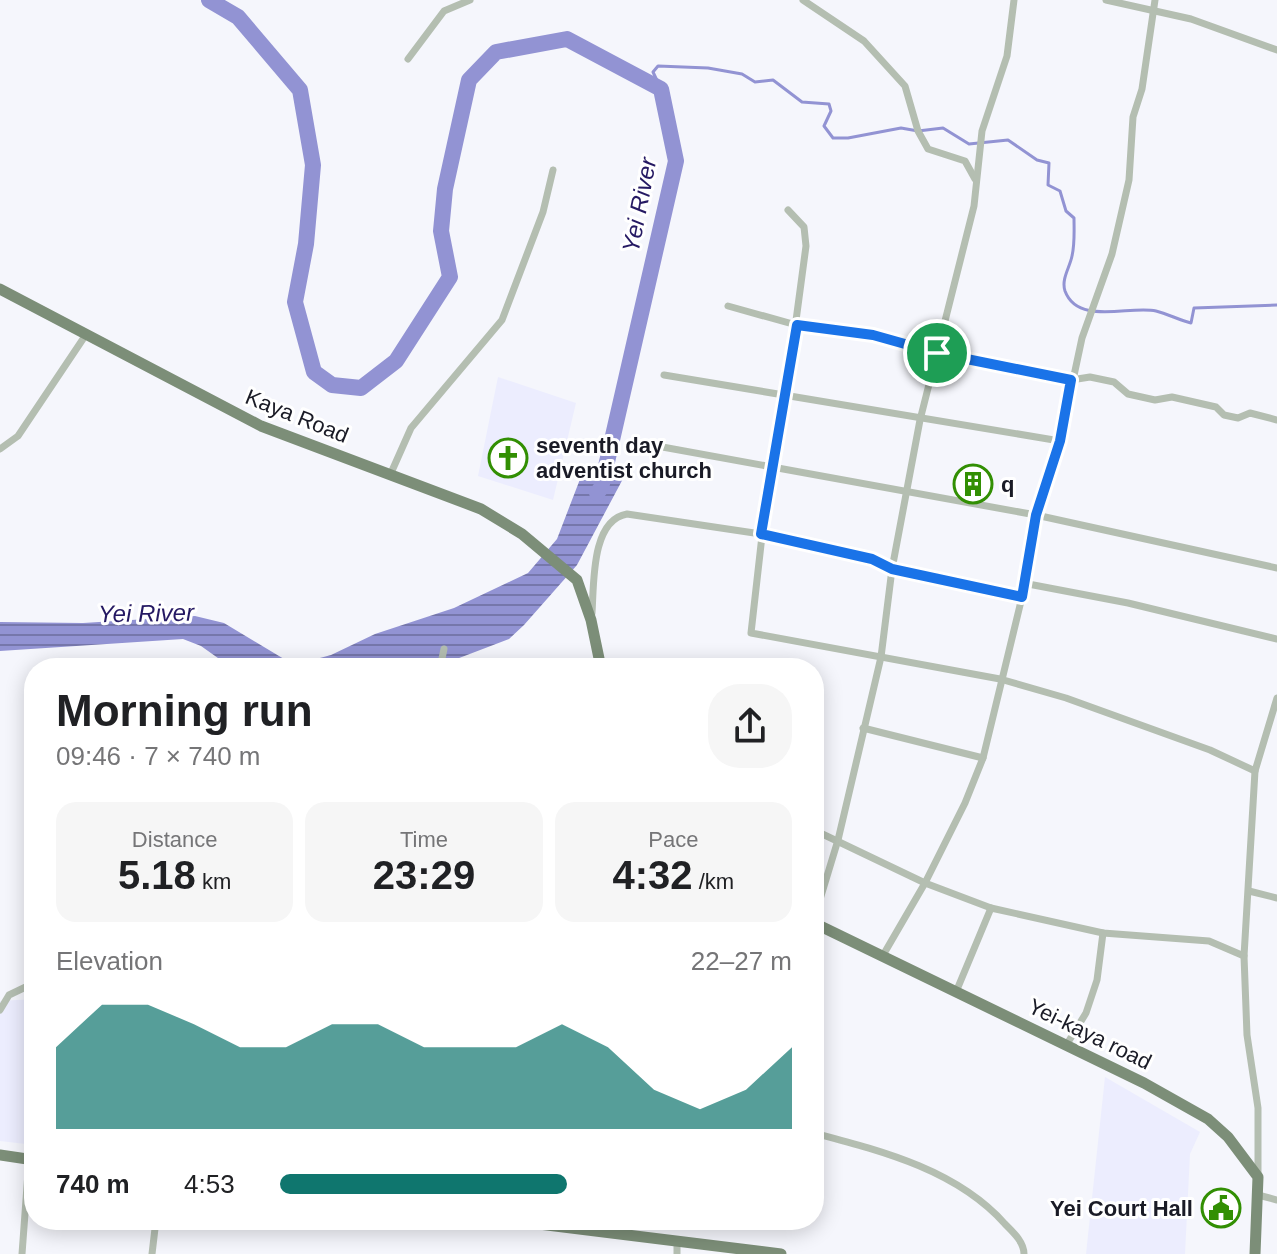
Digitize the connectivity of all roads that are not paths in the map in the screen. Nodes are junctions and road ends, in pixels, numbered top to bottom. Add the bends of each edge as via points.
1 (470, 0) edge
2 (803, 0) edge
3 (1014, 0) edge
4 (1106, 0) edge
5 (1155, 0) edge
6 (1152, 10) junction
7 (1277, 50) edge
8 (408, 59) dead end
9 (553, 170) dead end
10 (976, 180) junction
11 (788, 210) dead end
12 (0, 289) edge
13 (728, 306) dead end
14 (797, 325) junction
15 (85, 336) junction
16 (937, 353) junction
17 (664, 375) dead end
18 (1071, 380) junction
19 (786, 395) junction
20 (920, 420) junction
21 (1277, 420) edge
22 (1060, 441) junction
23 (646, 444) dead end
24 (0, 449) edge
25 (770, 465) junction
26 (391, 473) junction
27 (909, 493) junction
28 (1036, 515) junction
29 (761, 534) junction
30 (1277, 568) edge
31 (892, 569) junction
32 (1023, 583) junction
33 (1022, 597) junction
34 (591, 620) junction
35 (1277, 639) edge
36 (444, 649) dead end
37 (881, 657) junction
38 (442, 658) edge
39 (599, 658) edge
40 (1000, 679) junction
41 (1277, 698) edge
42 (863, 728) junction
43 (983, 758) junction
44 (1255, 771) junction
45 (824, 834) edge
46 (838, 840) junction
47 (925, 883) junction
48 (824, 887) edge
49 (1249, 891) junction
50 (1277, 898) edge
51 (991, 908) junction
52 (824, 926) edge
53 (1103, 933) junction
54 (1244, 956) junction
55 (882, 957) junction
56 (24, 988) edge
57 (956, 992) junction
58 (0, 1010) edge
59 (1067, 1044) junction
60 (824, 1136) edge
61 (0, 1155) edge
62 (24, 1158) edge
63 (1258, 1177) junction
64 (1258, 1195) junction
65 (1277, 1200) edge
66 (25, 1230) edge
67 (155, 1230) edge
68 (592, 1230) edge
69 (677, 1240) junction
70 (22, 1254) edge
71 (152, 1254) edge
72 (677, 1254) edge
73 (781, 1254) edge
74 (1024, 1254) edge
75 (1255, 1254) edge

1 - 8 street via 444,11
2 - 10 street via 864,41 905,86 928,149 965,161
3 - 10 street via 1007,56 981,137
4 - 6 street
5 - 6 street
6 - 7 street via 1235,32
6 - 18 street via 1133,117 1129,180 1112,254
9 - 26 street via 543,212 502,320 411,428
10 - 16 street
11 - 14 street via 806,235
12 - 15 main road, Kaya Road
13 - 14 street
14 - 16 street via 873,335
14 - 19 street
15 - 24 street via 18,436
15 - 26 main road, Kaya Road via 261,426
16 - 18 street
16 - 20 street
17 - 19 street
18 - 21 street via 1090,377 1114,382 1141,397 1172,397 1216,407 1224,415 1238,418 1250,413
18 - 22 street
19 - 20 street
19 - 25 street
20 - 22 street
20 - 27 street
22 - 28 street
23 - 25 street
25 - 27 street
25 - 29 street
26 - 34 main road, Kaya Road via 481,509 533,543 577,580
27 - 28 street
27 - 31 street
28 - 30 street
28 - 32 street
29 - 31 street via 872,559
29 - 34 street via 627,514 611,519 597,559
29 - 37 street via 751,633
31 - 33 street
31 - 37 street
32 - 33 street
32 - 35 street
33 - 40 street
34 - 39 main road
36 - 38 street
37 - 40 street
37 - 42 street
40 - 43 street
40 - 44 street via 1066,698
41 - 44 street
42 - 43 street
42 - 46 street
43 - 47 street
44 - 49 street
45 - 46 street
46 - 47 street
46 - 48 street
47 - 51 street
47 - 55 street
49 - 50 street
49 - 54 street
51 - 53 street
51 - 57 street
52 - 55 main road, Yei-kaya road
53 - 54 street via 1209,941
53 - 59 street via 1097,980 1086,1013
54 - 63 street via 1247,1035 1258,1108
55 - 57 main road, Yei-kaya road
56 - 58 street via 9,995
57 - 59 main road, Yei-kaya road
59 - 63 main road, Yei-kaya road via 1208,1119
60 - 74 street via 918,1165 971,1190 1014,1233
61 - 62 main road
63 - 64 main road
64 - 65 street
64 - 75 main road
66 - 70 street
67 - 71 street
68 - 69 main road
69 - 72 street
69 - 73 main road

